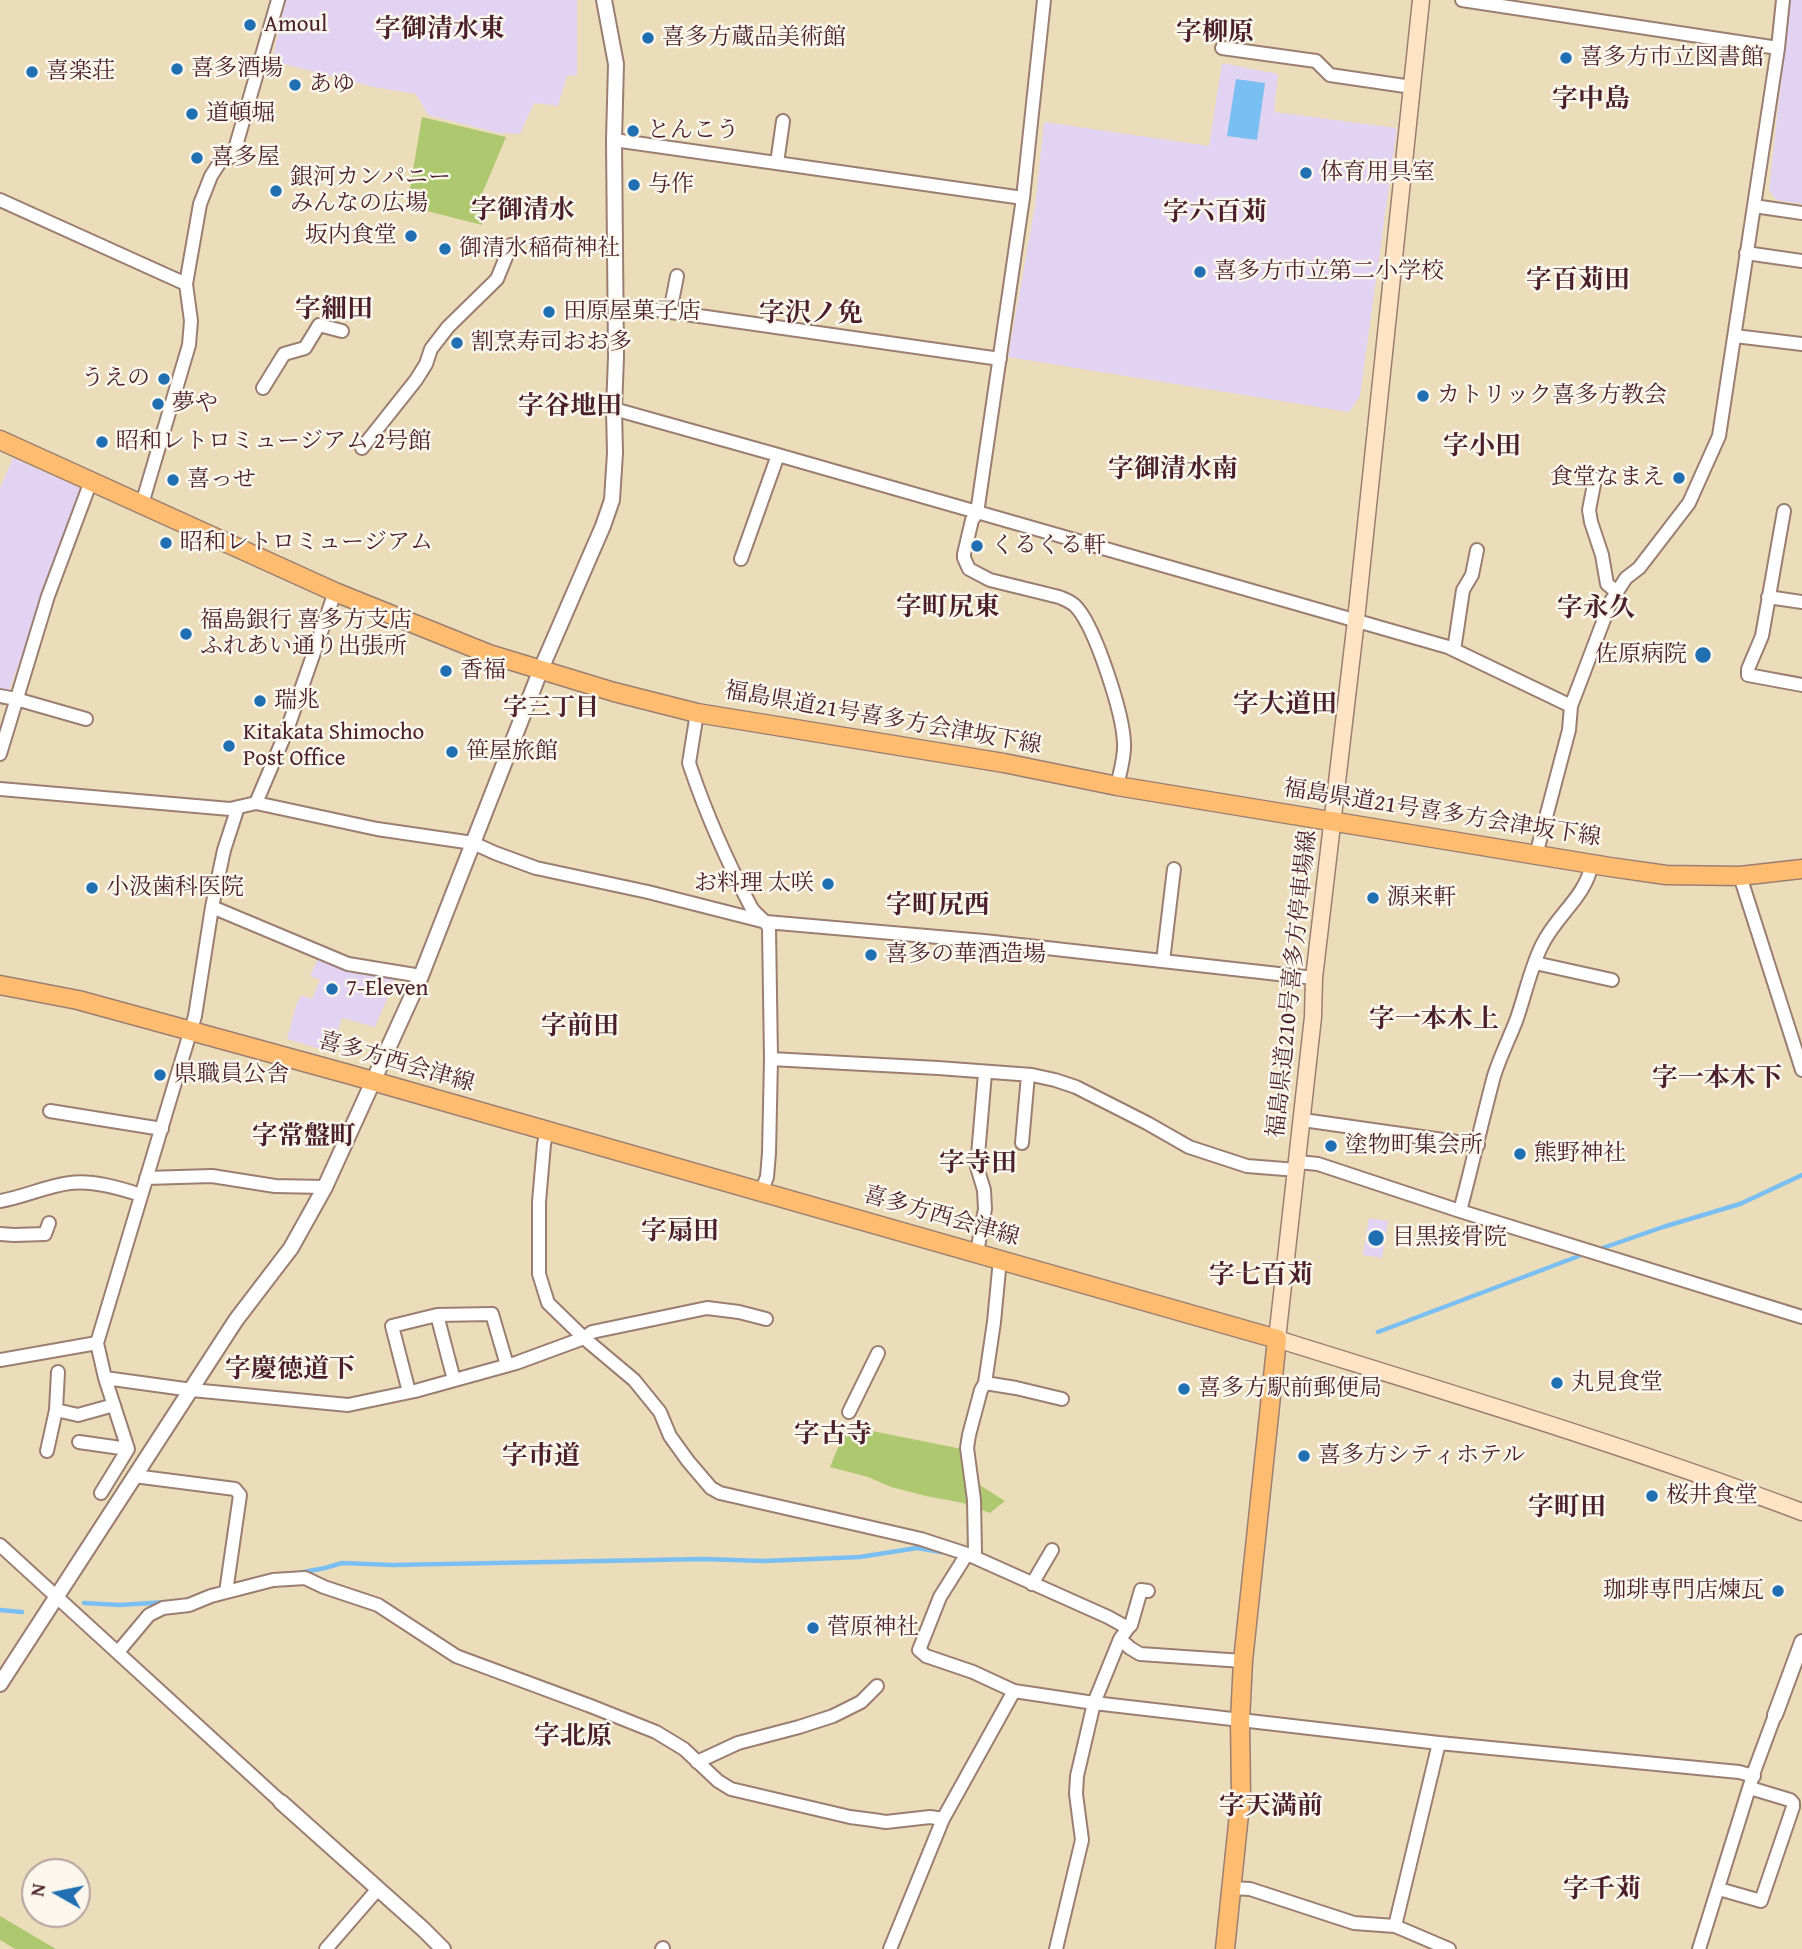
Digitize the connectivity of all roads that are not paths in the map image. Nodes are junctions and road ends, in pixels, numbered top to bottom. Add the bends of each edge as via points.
1 (278, 0) edge
2 (604, 0) edge
3 (1044, 0) edge
4 (1421, 0) edge
5 (1462, 0) edge
6 (1783, 0) edge
7 (1222, 48) dead end
8 (1778, 48) junction
9 (1412, 87) junction
10 (783, 121) dead end
11 (614, 140) junction
12 (777, 163) junction
13 (1023, 198) junction
14 (0, 200) edge
15 (1754, 206) junction
16 (1802, 213) edge
17 (511, 245) dead end
18 (1746, 253) junction
19 (1802, 261) edge
20 (677, 276) dead end
21 (186, 284) junction
22 (615, 304) junction
23 (670, 312) junction
24 (342, 331) dead end
25 (1735, 336) junction
26 (1802, 344) edge
27 (1000, 359) junction
28 (263, 388) dead end
29 (614, 409) junction
30 (0, 440) edge
31 (362, 448) dead end
32 (778, 455) junction
33 (1595, 480) dead end
34 (91, 481) junction
35 (142, 503) junction
36 (1784, 511) dead end
37 (977, 513) junction
38 (1477, 550) dead end
39 (741, 559) dead end
40 (335, 592) junction
41 (1617, 592) junction
42 (1768, 597) junction
43 (1802, 602) edge
44 (1356, 620) junction
45 (1454, 650) junction
46 (541, 669) junction
47 (1802, 685) edge
48 (0, 696) edge
49 (16, 699) junction
50 (1571, 706) junction
51 (697, 713) junction
52 (86, 719) dead end
53 (0, 754) edge
54 (1117, 786) junction
55 (0, 789) edge
56 (256, 803) junction
57 (234, 808) junction
58 (1332, 821) junction
59 (473, 843) junction
60 (1536, 855) junction
61 (1592, 864) junction
62 (1174, 869) dead end
63 (1802, 869) edge
64 (1740, 876) junction
65 (212, 907) junction
66 (766, 922) junction
67 (1163, 961) junction
68 (1535, 963) junction
69 (421, 976) junction
70 (1314, 978) junction
71 (1612, 980) dead end
72 (0, 985) edge
73 (190, 1031) junction
74 (771, 1059) junction
75 (1802, 1070) edge
76 (985, 1073) junction
77 (1028, 1075) junction
78 (373, 1081) junction
79 (50, 1111) dead end
80 (1303, 1120) junction
81 (162, 1129) junction
82 (547, 1131) junction
83 (1022, 1143) dead end
84 (1478, 1145) junction
85 (1297, 1166) junction
86 (146, 1178) junction
87 (325, 1187) junction
88 (761, 1192) junction
89 (141, 1195) junction
90 (0, 1201) edge
91 (1460, 1211) junction
92 (49, 1223) dead end
93 (0, 1234) edge
94 (977, 1252) junction
95 (1000, 1259) junction
96 (437, 1315) junction
97 (1802, 1317) edge
98 (766, 1319) dead end
99 (584, 1338) junction
100 (1277, 1339) junction
101 (97, 1343) junction
102 (878, 1353) dead end
103 (0, 1360) edge
104 (507, 1365) junction
105 (58, 1372) dead end
106 (105, 1378) junction
107 (454, 1380) junction
108 (985, 1383) junction
109 (192, 1390) junction
110 (409, 1392) junction
111 (1062, 1399) dead end
112 (114, 1405) junction
113 (56, 1410) junction
114 (849, 1412) dead end
115 (79, 1442) dead end
116 (128, 1449) junction
117 (47, 1451) dead end
118 (134, 1476) junction
119 (101, 1493) dead end
120 (1802, 1512) edge
121 (0, 1545) edge
122 (1052, 1550) dead end
123 (971, 1553) junction
124 (1032, 1584) junction
125 (1148, 1591) dead end
126 (226, 1592) junction
127 (56, 1597) junction
128 (1124, 1633) junction
129 (1802, 1642) edge
130 (118, 1652) junction
131 (1243, 1661) junction
132 (0, 1684) edge
133 (877, 1686) dead end
134 (1014, 1690) junction
135 (1094, 1703) junction
136 (1775, 1715) joint
137 (1240, 1721) junction
138 (1439, 1743) junction
139 (697, 1762) junction
140 (1751, 1782) junction
141 (281, 1802) joint
142 (943, 1819) junction
143 (1231, 1888) junction
144 (377, 1889) junction
145 (1718, 1889) junction
146 (1395, 1926) junction
147 (326, 1949) edge
148 (443, 1949) edge
149 (890, 1949) edge
150 (1056, 1949) edge
151 (1225, 1949) edge
152 (1449, 1949) edge
153 (1699, 1949) edge

1 - 21 street via 233,156 220,162 200,204
2 - 11 street via 616,64
3 - 13 street
4 - 9 main road, 福島県道210号喜多方停車場線
5 - 8 street
6 - 8 street
7 - 9 street via 1316,61 1330,75
8 - 15 street
9 - 44 main road, 福島県道210号喜多方停車場線
10 - 12 street
11 - 12 street
11 - 22 street
12 - 13 street
13 - 27 street
14 - 21 street
15 - 16 street
15 - 18 street
17 - 31 street via 497,279 448,327 416,380
18 - 19 street
18 - 25 street
20 - 23 street
21 - 35 street via 189,345
22 - 23 street
22 - 29 street
23 - 27 street
24 - 28 street via 319,325 305,348 284,354
25 - 26 street
25 - 41 street via 1719,436 1689,503
27 - 37 street
29 - 32 street
29 - 46 street via 612,500
30 - 34 main road, 福島県道21号喜多方会津坂下線
32 - 37 street
32 - 39 street
33 - 41 street via 1591,522 1607,584
34 - 35 main road, 福島県道21号喜多方会津坂下線
34 - 49 street
35 - 40 main road, 福島県道21号喜多方会津坂下線
36 - 42 street
37 - 44 street
37 - 54 street via 964,554 969,569 990,580 1071,602 1093,636 1122,727 1124,749
38 - 45 street via 1472,575 1463,590
40 - 46 main road, 福島県道21号喜多方会津坂下線 via 489,654
40 - 56 street
41 - 50 street
42 - 43 street
42 - 47 street via 1762,636 1748,675
44 - 45 street
44 - 58 main road, 福島県道210号喜多方停車場線
45 - 50 street
46 - 51 main road, 福島県道21号喜多方会津坂下線
46 - 59 street
48 - 49 street
49 - 52 street
49 - 53 street
50 - 60 street via 1569,730
51 - 54 main road, 福島県道21号喜多方会津坂下線
51 - 66 street via 690,763 694,779 753,910
54 - 58 main road, 福島県道21号喜多方会津坂下線
55 - 57 street
56 - 57 street
56 - 59 street via 377,829
57 - 65 street
58 - 60 main road, 福島県道21号喜多方会津坂下線
58 - 70 main road, 福島県道210号喜多方停車場線
59 - 66 street via 536,868
59 - 69 street
60 - 61 main road, 福島県道21号喜多方会津坂下線
61 - 64 main road, 福島県道21号喜多方会津坂下線 via 1666,874
61 - 68 street via 1583,890 1556,922
62 - 67 street
63 - 64 main road, 福島県道21号喜多方会津坂下線
64 - 75 street
65 - 69 street via 348,964
65 - 73 street
66 - 67 street
66 - 74 street
67 - 70 street
68 - 71 street
68 - 84 street via 1495,1073
69 - 78 street
70 - 80 main road, 福島県道210号喜多方停車場線
72 - 73 main road, 喜多方西会津線 via 78,1000
73 - 78 main road, 喜多方西会津線
73 - 81 street
74 - 76 street
74 - 88 street via 769,1153
76 - 77 street
76 - 94 street via 977,1167 985,1209
77 - 83 street
77 - 85 street via 1076,1087 1189,1147 1247,1166
78 - 82 main road, 喜多方西会津線
78 - 87 street
79 - 81 street
80 - 84 street
80 - 85 main road, 福島県道210号喜多方停車場線
81 - 86 street
82 - 88 main road, 喜多方西会津線
82 - 99 street via 539,1202 539,1274 548,1303
84 - 91 street
85 - 91 street via 1318,1164
85 - 100 main road, 福島県道210号喜多方停車場線
86 - 87 street via 212,1176 275,1186
86 - 89 street
87 - 109 street via 291,1248 236,1320
88 - 94 main road, 喜多方西会津線
89 - 90 street via 73,1183
89 - 101 street
91 - 97 street
92 - 93 street via 45,1234
94 - 95 main road, 喜多方西会津線
95 - 100 main road, 喜多方西会津線
95 - 108 street
96 - 104 street via 492,1314
96 - 107 street
96 - 110 street via 392,1326
98 - 99 street via 707,1308 592,1332
99 - 104 street
99 - 123 street via 634,1380 711,1488
100 - 120 main road via 1588,1436
100 - 131 main road
101 - 103 street
101 - 106 street
102 - 114 street
104 - 107 street
105 - 113 street
106 - 109 street
106 - 112 street
107 - 110 street
108 - 111 street
108 - 123 street via 967,1448 974,1500
109 - 110 street via 341,1405
109 - 118 street
112 - 113 street via 78,1415
112 - 116 street
113 - 117 street
115 - 116 street
116 - 119 street
118 - 126 street via 234,1489 240,1495
118 - 127 street
121 - 127 street
122 - 124 street
123 - 124 street
123 - 134 street via 940,1597 919,1650
124 - 128 street via 1108,1617
125 - 128 street via 1141,1590 1132,1625
126 - 130 street via 156,1611
126 - 139 street via 273,1580 305,1578 378,1605 456,1656 656,1732
127 - 130 street
127 - 132 street
128 - 131 street via 1130,1648 1140,1654
128 - 135 street
129 - 136 street
130 - 141 street
131 - 137 main road
133 - 139 street via 861,1702 833,1716 738,1743
134 - 135 street
134 - 142 street
135 - 137 street
135 - 150 street via 1077,1776 1082,1840
136 - 140 street
137 - 138 street
137 - 143 main road via 1241,1795
138 - 140 street via 1739,1772
138 - 146 street
139 - 142 street via 738,1792 886,1822
140 - 145 street
140 - 145 street via 1790,1800 1793,1807 1760,1901
141 - 144 street
142 - 149 street
143 - 146 street via 1250,1889 1354,1923
143 - 151 main road
144 - 147 street
144 - 148 street
145 - 153 street
146 - 152 street

